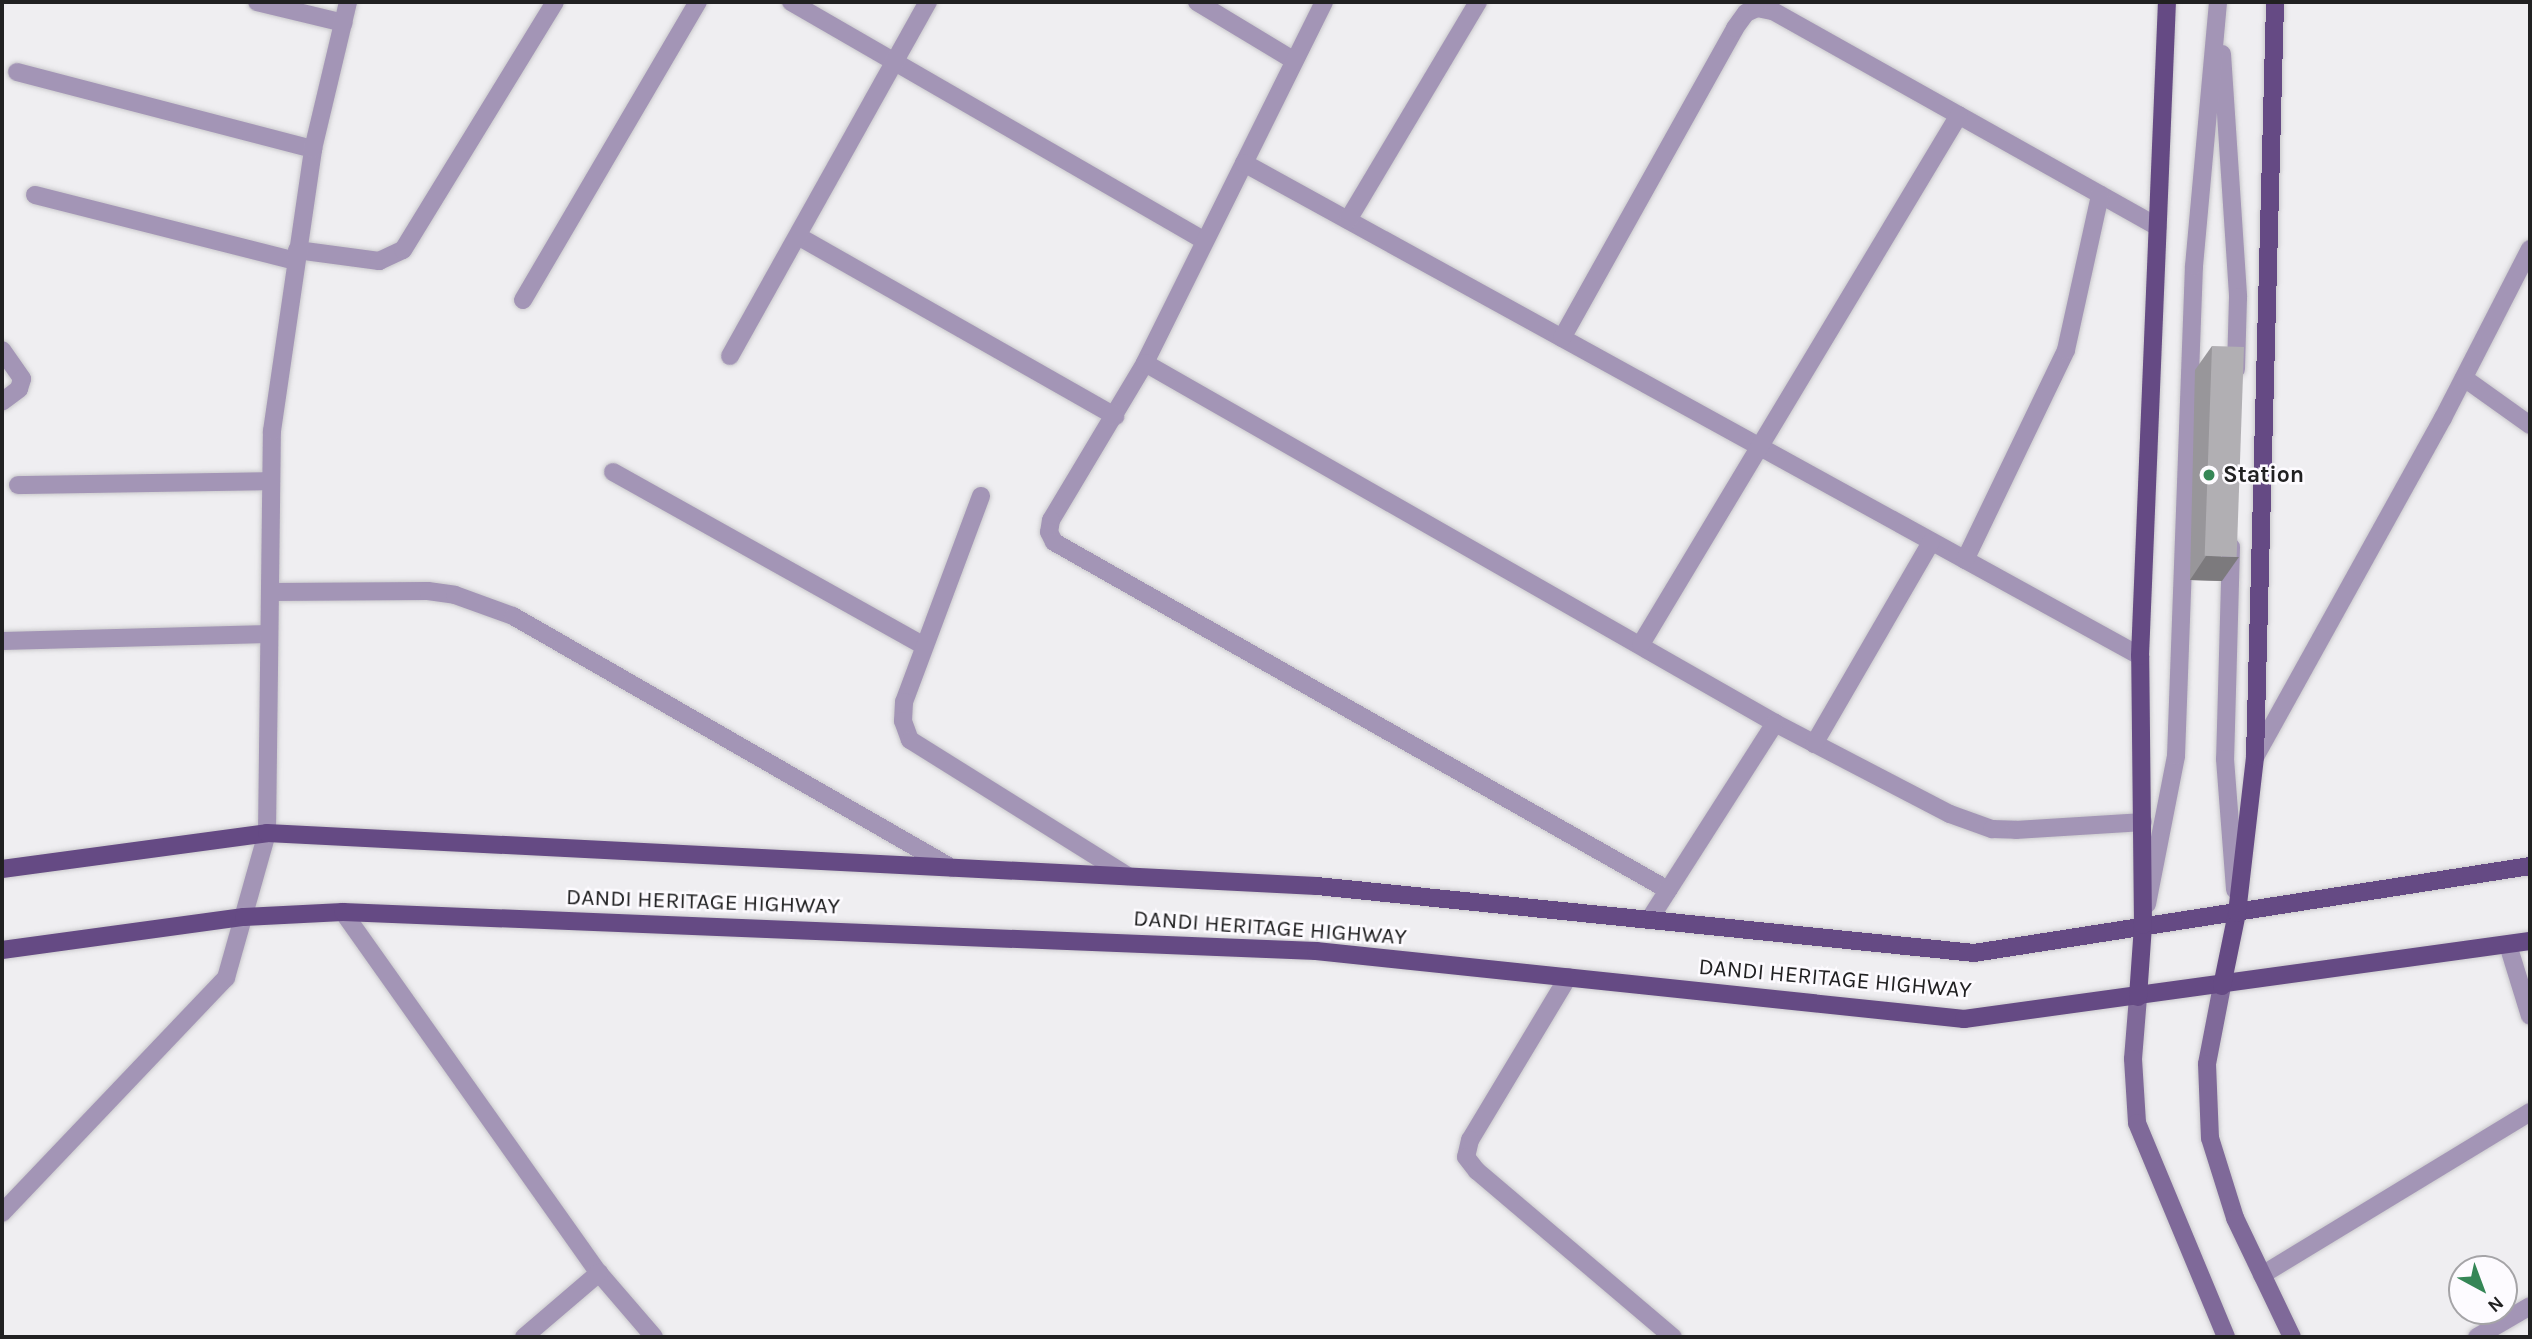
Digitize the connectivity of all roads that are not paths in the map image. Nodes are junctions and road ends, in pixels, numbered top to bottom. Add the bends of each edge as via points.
1 (257, 2) edge
2 (348, 2) edge
3 (555, 2) edge
4 (698, 2) edge
5 (791, 2) edge
6 (928, 2) edge
7 (1197, 2) edge
8 (1324, 2) edge
9 (1478, 2) edge
10 (2167, 2) edge
11 (2218, 2) edge
12 (2276, 2) edge
13 (344, 23) junction
14 (1293, 60) junction
15 (895, 61) junction
16 (17, 72) dead end
17 (1959, 115) junction
18 (313, 149) junction
19 (1244, 163) junction
20 (35, 195) dead end
21 (2100, 195) junction
22 (1348, 220) junction
23 (2158, 227) junction
24 (798, 236) junction
25 (1204, 240) junction
26 (2530, 249) edge
27 (296, 256) junction
28 (523, 300) dead end
29 (1562, 338) junction
30 (2, 350) edge
31 (730, 356) dead end
32 (1145, 363) junction
33 (2464, 378) junction
34 (2235, 392) edge
35 (2, 402) edge
36 (1115, 416) junction
37 (2530, 425) edge
38 (1760, 447) junction
39 (612, 472) dead end
40 (271, 481) junction
41 (18, 485) dead end
42 (981, 496) dead end
43 (2231, 528) edge
44 (1931, 542) junction
45 (1965, 560) junction
46 (270, 592) junction
47 (269, 634) junction
48 (2, 641) edge
49 (1642, 643) junction
50 (925, 646) junction
51 (2140, 656) junction
52 (1775, 723) junction
53 (1814, 744) junction
54 (2255, 757) junction
55 (2143, 822) junction
56 (267, 833) junction
57 (2530, 866) edge
58 (952, 868) junction
59 (2, 869) edge
60 (1128, 876) junction
61 (1668, 890) junction
62 (342, 912) junction
63 (2237, 913) junction
64 (244, 917) junction
65 (1649, 920) junction
66 (2143, 925) junction
67 (2530, 941) edge
68 (2508, 944) junction
69 (2, 950) edge
70 (1568, 977) junction
71 (2222, 986) junction
72 (2138, 997) junction
73 (2530, 1016) edge
74 (2530, 1112) edge
75 (2, 1213) edge
76 (599, 1273) junction
77 (2262, 1275) junction
78 (2530, 1306) edge
79 (524, 1337) edge
80 (654, 1337) edge
81 (1673, 1337) edge
82 (2226, 1337) edge
83 (2292, 1337) edge
84 (2477, 1337) edge

1 - 13 street
2 - 13 street
3 - 27 street via 403,250 379,261
4 - 28 street
5 - 15 street
6 - 15 street
7 - 14 street
8 - 14 street
9 - 22 street
10 - 23 main road
11 - 34 street via 2238,297
11 - 66 street via 2194,266 2176,757
12 - 54 main road
13 - 18 street
14 - 19 street
15 - 24 street
15 - 25 street
16 - 18 street
17 - 21 street
17 - 29 street via 1773,11 1757,8 1746,13
17 - 38 street
18 - 27 street
19 - 22 street
19 - 25 street
20 - 27 street
21 - 23 street
21 - 45 street via 2062,360
22 - 29 street
23 - 51 main road
24 - 31 street
24 - 36 street
25 - 32 street
26 - 33 street
27 - 40 street via 272,432
29 - 38 street
30 - 35 street via 22,379 19,389
32 - 36 street
32 - 49 street
33 - 37 street
33 - 54 street
36 - 61 street via 1051,520 1049,532 1054,542
38 - 44 street
38 - 49 street
39 - 50 street
40 - 41 street
40 - 46 street
42 - 50 street
43 - 63 street via 2225,759
44 - 45 street
44 - 53 street
45 - 51 street
46 - 47 street
46 - 58 street via 428,591 513,616
47 - 48 street
47 - 56 street
49 - 52 street
50 - 60 street via 904,702 903,721 910,740
51 - 55 main road
52 - 53 street
52 - 61 street
53 - 55 street via 1950,814 1992,829
54 - 63 main road
55 - 66 main road
56 - 58 main road
56 - 59 main road
56 - 64 street
57 - 63 main road
58 - 60 main road
60 - 65 main road via 1317,886
61 - 65 street
62 - 64 main road, DANDI HERITAGE HIGHWAY
62 - 70 main road, DANDI HERITAGE HIGHWAY via 1316,951
62 - 76 street
63 - 66 main road
63 - 71 main road
64 - 69 main road, DANDI HERITAGE HIGHWAY
64 - 75 street via 226,978
65 - 66 main road via 1973,953
66 - 72 main road
67 - 68 main road, DANDI HERITAGE HIGHWAY
68 - 71 main road, DANDI HERITAGE HIGHWAY
68 - 73 street
70 - 72 main road, DANDI HERITAGE HIGHWAY via 1964,1019
70 - 81 street via 1470,1140 1466,1157
71 - 72 main road, DANDI HERITAGE HIGHWAY
71 - 77 main road via 2207,1065 2210,1138 2235,1218
72 - 82 main road via 2133,1059 2137,1123
74 - 77 street
76 - 79 street
76 - 80 street
77 - 83 main road
78 - 84 street

